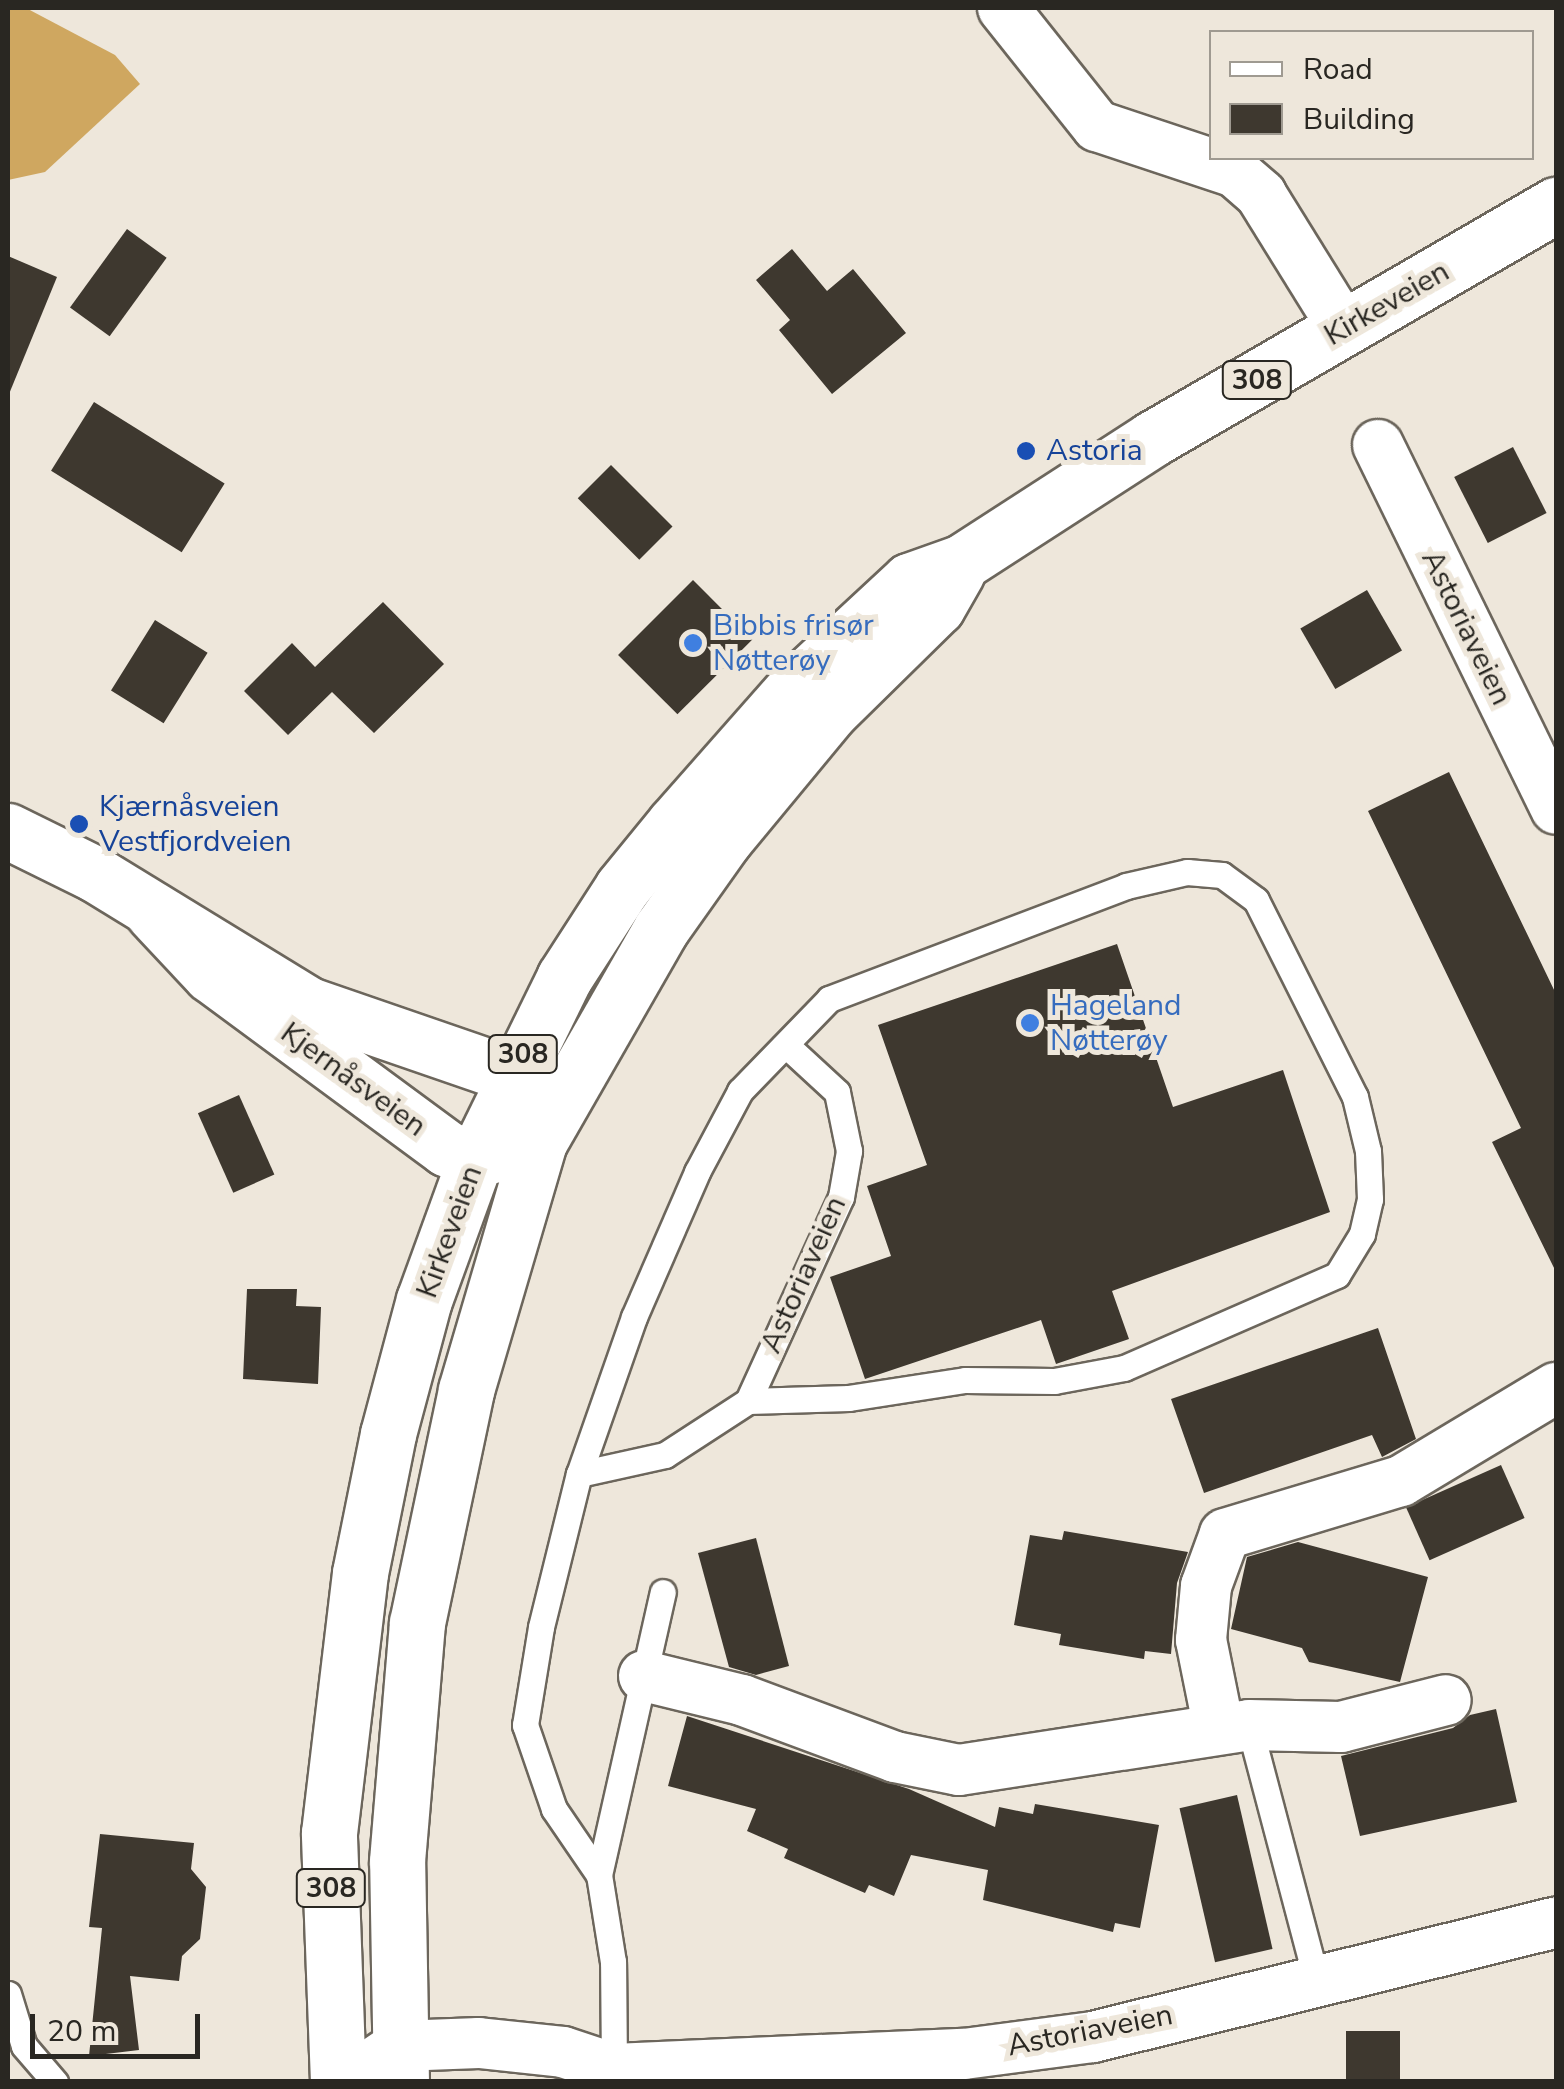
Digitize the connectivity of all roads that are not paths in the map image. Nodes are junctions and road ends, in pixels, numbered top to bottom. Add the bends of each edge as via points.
1 (1003, 8) edge
2 (1556, 205) edge
3 (1344, 329) junction
4 (1378, 445) dead end
5 (962, 562) junction
6 (1556, 809) edge
7 (8, 832) edge
8 (153, 914) junction
9 (786, 1045) junction
10 (512, 1075) junction
11 (539, 1142) junction
12 (475, 1160) junction
13 (1556, 1388) edge
14 (748, 1402) junction
15 (580, 1474) junction
16 (663, 1592) dead end
17 (644, 1676) junction
18 (1446, 1700) dead end
19 (1234, 1727) junction
20 (599, 1875) junction
21 (1556, 1922) edge
22 (1316, 1978) junction
23 (8, 2005) edge
24 (400, 2064) edge
25 (609, 2077) edge
26 (54, 2082) edge
27 (338, 2082) edge
28 (346, 2082) edge

1 - 3 street via 1098,126 1235,172 1261,195
2 - 3 main road, Kirkeveien / 308
3 - 5 main road, Kirkeveien / 308 via 1062,493
4 - 6 street, Astoriaveien
5 - 10 main road, Kirkeveien / 308 via 909,581 795,687 675,823 622,888
5 - 11 main road, Kirkeveien / 308 via 937,607 828,713 724,840 661,928
7 - 8 main road, Kjernåsveien via 96,874
8 - 10 main road, Kjernåsveien via 309,1005
8 - 12 main road, Kjernåsveien via 210,974 401,1116
9 - 14 lane, Astoriaveien via 837,1092 849,1151 844,1182
9 - 14 lane via 828,999 1126,886 1187,872 1222,875 1256,900 1355,1096 1370,1198 1362,1234 1337,1275 1124,1368 1054,1381 965,1380 849,1398
9 - 15 lane via 740,1091 696,1172 634,1318
10 - 11 main road
10 - 12 main road, Kirkeveien / 308
11 - 12 main road
11 - 24 main road, Kirkeveien / 308 via 466,1390 417,1623 398,1826
12 - 27 main road, Kirkeveien / 308 via 424,1300 360,1573 330,1833
13 - 19 street via 1400,1481 1225,1534 1206,1586 1201,1640
14 - 15 lane via 665,1455
15 - 20 lane via 541,1627 525,1725 554,1809
16 - 17 lane
17 - 19 street via 742,1700 895,1757 959,1770
17 - 20 lane
18 - 19 street via 1341,1727
19 - 22 lane
20 - 25 lane via 613,1962
21 - 22 street, Astoriaveien
22 - 25 street, Astoriaveien via 1092,2037 964,2054
23 - 26 lane via 24,2046
24 - 25 street, Astoriaveien via 479,2043 563,2052
24 - 28 street

